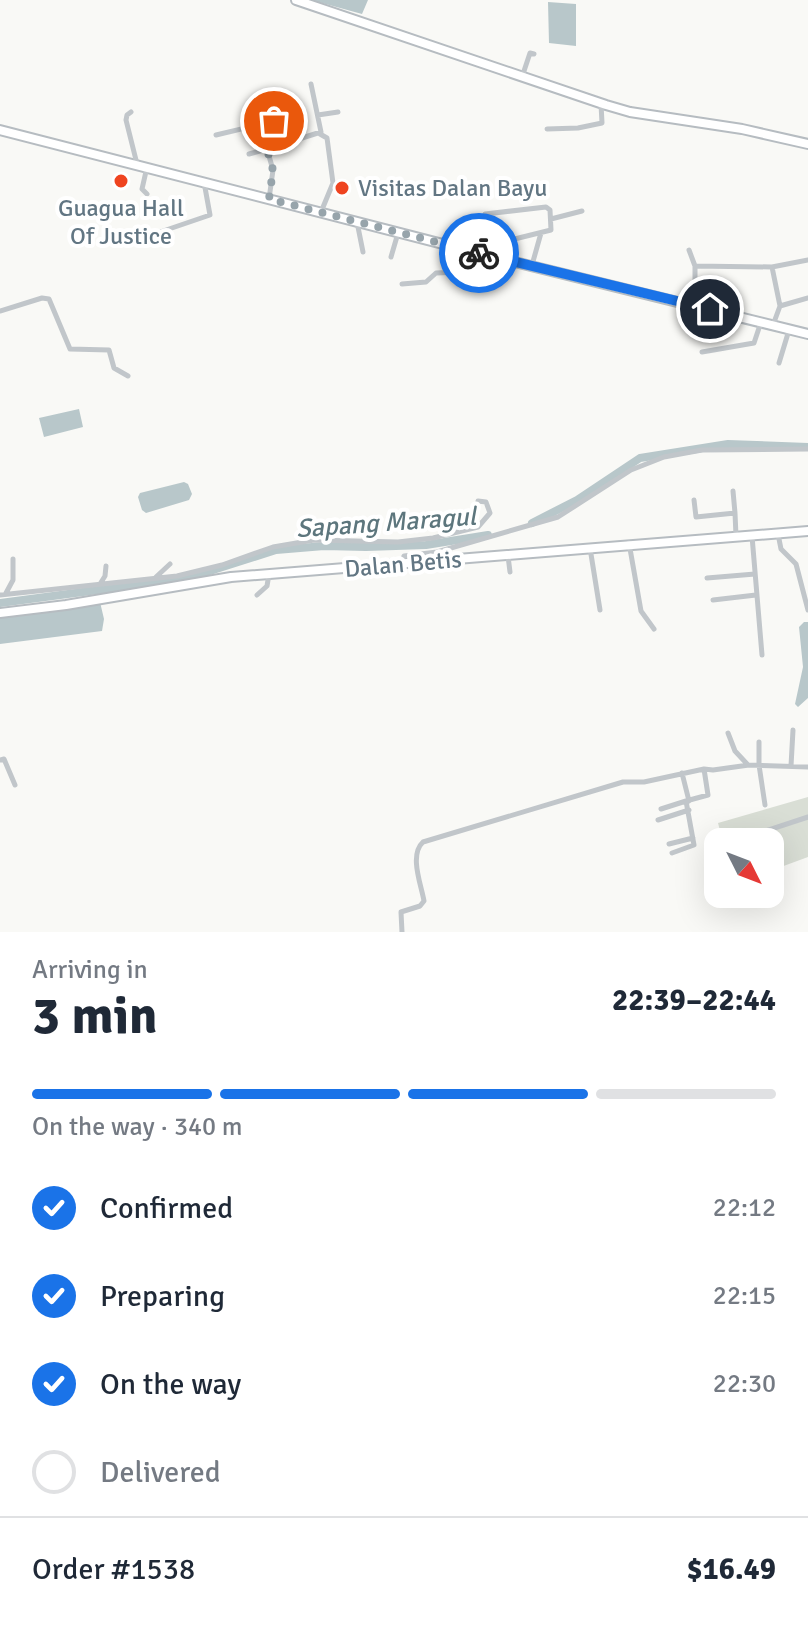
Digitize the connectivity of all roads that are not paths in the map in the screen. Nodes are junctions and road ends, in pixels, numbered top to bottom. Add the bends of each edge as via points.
1 (296, 0) edge
2 (529, 53) dead end
3 (522, 77) junction
4 (311, 84) dead end
5 (601, 104) junction
6 (131, 112) dead end
7 (338, 112) dead end
8 (318, 115) junction
9 (296, 116) dead end
10 (274, 121) junction
11 (547, 129) dead end
12 (0, 130) edge
13 (319, 134) junction
14 (216, 135) dead end
15 (280, 144) junction
16 (808, 144) edge
17 (267, 149) junction
18 (249, 154) dead end
19 (142, 165) junction
20 (204, 182) junction
21 (147, 194) dead end
22 (269, 199) junction
23 (582, 211) dead end
24 (321, 212) junction
25 (551, 219) junction
26 (357, 222) junction
27 (398, 232) junction
28 (541, 233) junction
29 (128, 243) dead end
30 (486, 246) junction
31 (462, 249) junction
32 (689, 250) dead end
33 (363, 252) dead end
34 (478, 253) junction
35 (391, 257) dead end
36 (808, 260) edge
37 (532, 265) junction
38 (695, 266) junction
39 (772, 267) junction
40 (462, 272) junction
41 (402, 284) dead end
42 (464, 286) dead end
43 (808, 298) edge
44 (684, 302) junction
45 (780, 306) junction
46 (0, 311) edge
47 (761, 322) junction
48 (773, 325) junction
49 (789, 329) junction
50 (808, 334) edge
51 (702, 352) dead end
52 (779, 363) dead end
53 (128, 376) dead end
54 (808, 449) edge
55 (733, 491) dead end
56 (694, 500) dead end
57 (478, 501) dead end
58 (735, 513) junction
59 (808, 531) edge
60 (778, 534) junction
61 (752, 535) junction
62 (736, 537) junction
63 (629, 543) junction
64 (589, 547) junction
65 (508, 556) junction
66 (13, 559) dead end
67 (401, 563) junction
68 (170, 564) dead end
69 (106, 566) dead end
70 (798, 570) junction
71 (807, 571) edge
72 (510, 572) dead end
73 (269, 574) junction
74 (755, 574) junction
75 (155, 578) junction
76 (707, 578) dead end
77 (100, 585) junction
78 (2, 594) edge
79 (257, 595) dead end
80 (756, 595) junction
81 (713, 600) dead end
82 (600, 610) dead end
83 (808, 610) edge
84 (0, 613) edge
85 (654, 629) dead end
86 (762, 655) dead end
87 (793, 730) dead end
88 (728, 733) dead end
89 (759, 742) dead end
90 (0, 760) edge
91 (749, 765) junction
92 (759, 765) junction
93 (791, 766) junction
94 (808, 767) edge
95 (704, 769) junction
96 (682, 773) junction
97 (15, 785) dead end
98 (688, 801) junction
99 (765, 805) dead end
100 (661, 809) dead end
101 (689, 810) junction
102 (808, 817) edge
103 (658, 820) dead end
104 (774, 828) edge
105 (693, 838) junction
106 (669, 844) dead end
107 (672, 853) dead end
108 (402, 932) edge

1 - 3 street
2 - 3 street
3 - 5 street
4 - 8 street
5 - 11 street via 602,123
5 - 16 street
6 - 19 street via 126,120
7 - 8 street
8 - 13 street
9 - 10 street
10 - 14 street
10 - 15 street
12 - 19 street
13 - 15 street
13 - 24 street via 327,138 334,172
15 - 17 street
17 - 18 street
17 - 22 street via 273,170
19 - 20 street
19 - 21 street via 142,189
20 - 22 street
20 - 29 street via 210,215
22 - 24 street
23 - 25 street
24 - 26 street
25 - 28 street via 551,230
25 - 30 street via 549,207 488,213
26 - 27 street
26 - 33 street
27 - 31 street
27 - 35 street
28 - 30 street
28 - 37 street
30 - 34 street
31 - 34 street
31 - 40 street
32 - 38 street
34 - 37 street
36 - 39 street
37 - 44 street
38 - 39 street
38 - 44 street via 695,285
39 - 45 street
40 - 41 street via 436,273 426,282
40 - 42 street
43 - 45 street
44 - 47 street
45 - 48 street
46 - 53 street via 49,299 70,349 109,350 114,368
47 - 48 street
47 - 51 street via 754,343
48 - 49 street
49 - 50 street
49 - 52 street
54 - 67 street via 702,450 664,457 631,470 558,517 437,552 404,556
55 - 58 street
56 - 58 street via 696,517
57 - 75 street via 486,502 490,513 471,530 414,541 293,543
58 - 62 street
59 - 60 street, Dalan Betis
60 - 61 street, Dalan Betis
60 - 70 street via 781,549
61 - 62 street, Dalan Betis
61 - 74 street
62 - 63 street, Dalan Betis
63 - 64 street, Dalan Betis
63 - 85 street via 641,611
64 - 65 street, Dalan Betis
64 - 82 street
65 - 67 street, Dalan Betis
65 - 72 street
66 - 78 street via 13,580
67 - 73 street, Dalan Betis
68 - 75 street
69 - 77 street
70 - 71 street
70 - 83 street
73 - 79 street via 267,586
73 - 84 street, Dalan Betis
74 - 76 street
74 - 80 street
75 - 77 street
77 - 78 street
80 - 81 street
80 - 86 street
87 - 93 street
88 - 91 street via 735,751
89 - 92 street
90 - 97 street
91 - 92 street
91 - 95 street
92 - 93 street
92 - 99 street
93 - 94 street
95 - 96 street
95 - 98 street via 708,794
96 - 98 street
96 - 108 street via 615,784 420,843 416,851 423,904 401,912
98 - 100 street
98 - 101 street
101 - 103 street
101 - 105 street
102 - 104 street
105 - 106 street
105 - 107 street via 693,846

